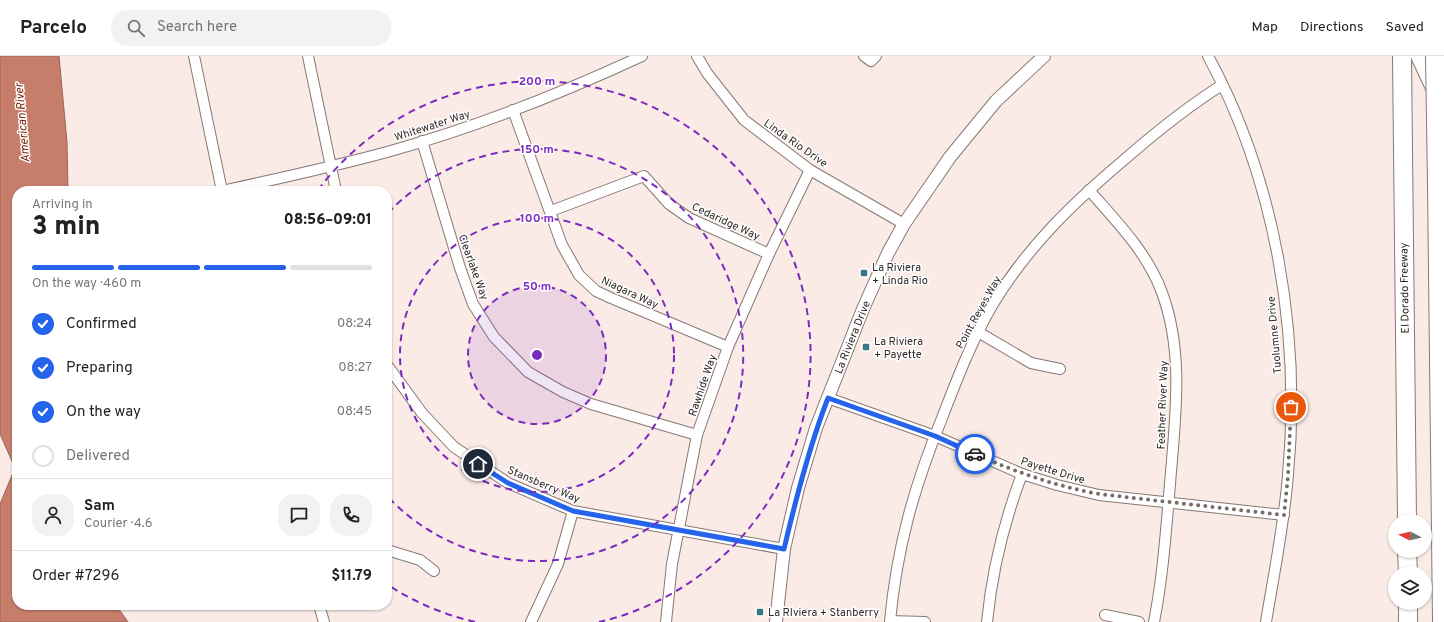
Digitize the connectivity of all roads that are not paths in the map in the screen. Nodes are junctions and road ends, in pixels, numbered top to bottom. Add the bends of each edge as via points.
1 (194, 56) edge
2 (308, 56) edge
3 (642, 56) edge
4 (697, 56) edge
5 (864, 56) edge
6 (876, 56) edge
7 (1044, 56) edge
8 (1208, 56) edge
9 (1402, 56) edge
10 (1418, 56) edge
11 (1436, 56) edge
12 (1444, 70) edge
13 (1222, 85) junction
14 (513, 110) junction
15 (1444, 110) edge
16 (422, 141) junction
17 (331, 167) junction
18 (810, 170) junction
19 (221, 186) edge
20 (245, 186) edge
21 (335, 186) edge
22 (1089, 190) junction
23 (551, 211) junction
24 (904, 224) junction
25 (768, 254) junction
26 (978, 332) junction
27 (728, 347) junction
28 (1060, 369) dead end
29 (392, 372) edge
30 (828, 398) junction
31 (697, 435) junction
32 (935, 436) junction
33 (1022, 474) junction
34 (1168, 502) junction
35 (573, 511) junction
36 (1407, 514) edge
37 (1284, 515) junction
38 (678, 529) junction
39 (784, 549) junction
40 (392, 552) edge
41 (434, 571) dead end
42 (320, 610) edge
43 (1408, 610) edge
44 (1105, 615) dead end
45 (324, 622) edge
46 (531, 622) edge
47 (666, 622) edge
48 (776, 622) edge
49 (926, 622) edge
50 (987, 622) edge
51 (1139, 622) edge
52 (1154, 622) edge
53 (1266, 622) edge
54 (1408, 622) edge
55 (1442, 622) edge

1 - 19 street
2 - 17 street
3 - 14 street, Whitewater Way via 600,76
4 - 18 street, Linda Rio Drive via 707,73 744,120
5 - 6 street via 871,61
7 - 24 street, La Riviera Drive via 996,101 950,157
8 - 13 street, Tuolumne Drive
9 - 36 highway, El Dorado Freeway
10 - 15 main road
11 - 12 main road
11 - 55 highway, bridge
13 - 22 street, Point Reyes Way via 1163,127
13 - 37 street, Tuolumne Drive via 1256,173 1281,282 1287,324 1291,407
14 - 16 street, Whitewater Way
14 - 23 street, Niagara Way
16 - 17 street, Whitewater Way
16 - 31 street, Clearlake Way via 460,268 474,304 494,337 528,372 563,392 591,404
17 - 20 street, Whitewater Way
17 - 21 street
18 - 24 street, Linda Rio Drive
18 - 25 street, Rawhide Way
22 - 26 street, Point Reyes Way via 1029,252 1003,288
22 - 34 street, Feather River Way via 1141,252 1155,276 1168,309 1176,352 1177,375
23 - 25 street, Cedaridge Way via 644,176 669,204 689,218
23 - 27 street, Niagara Way via 562,245 579,275 596,291
24 - 30 street, La Riviera Drive via 863,309
25 - 27 street, Rawhide Way
26 - 28 street via 1031,363
26 - 32 street, Point Reyes Way
27 - 31 street, Rawhide Way
29 - 35 street, Stansberry Way via 422,414 454,447 508,483
30 - 32 street, Payette Drive
30 - 39 street, La Riviera Drive via 798,488
31 - 38 street, Rawhide Way
32 - 33 street, Payette Drive
32 - 49 street, Point Reyes Way via 906,519 893,587 890,621
33 - 34 street, Payette Drive via 1078,490
33 - 50 street via 1004,526
34 - 37 street, Payette Drive
34 - 52 street, Feather River Way via 1162,574
35 - 38 street, Stansberry Way
35 - 46 street via 558,564
37 - 53 street, Tuolumne Drive
38 - 39 street, Stansberry Way
38 - 47 street, Rawhide Way
39 - 48 street, La Riviera Drive
40 - 41 street via 420,560
42 - 45 street
43 - 54 highway
44 - 51 street

